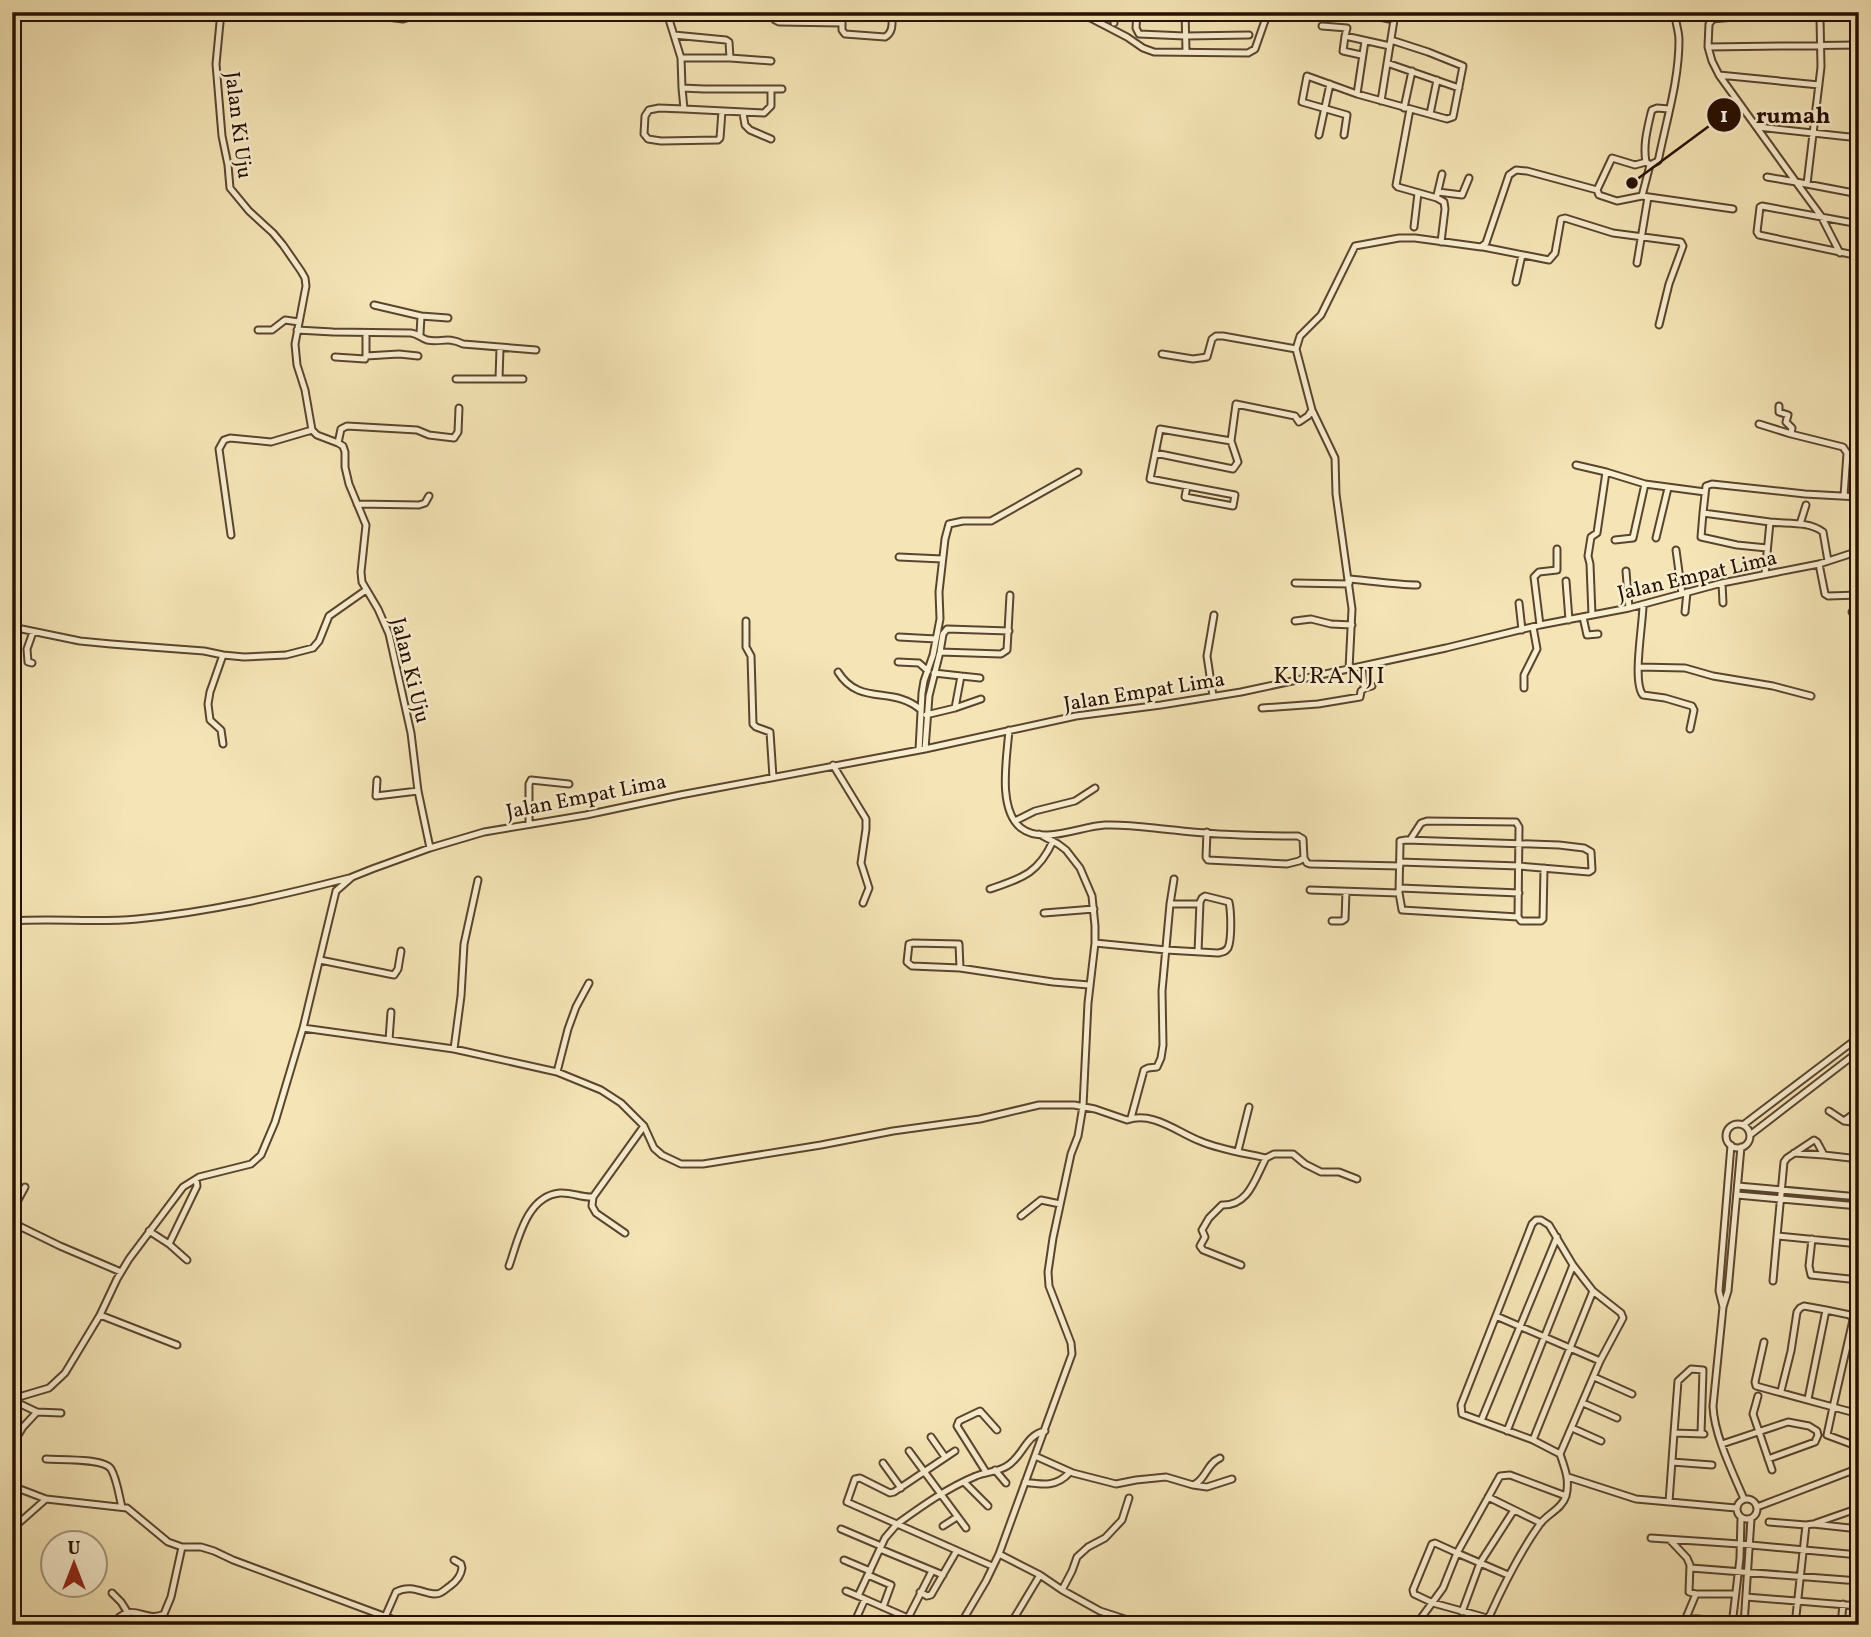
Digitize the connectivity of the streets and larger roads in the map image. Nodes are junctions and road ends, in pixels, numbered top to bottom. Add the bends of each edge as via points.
1 (221, 12) edge
2 (348, 12) edge
3 (413, 12) edge
4 (842, 12) edge
5 (892, 12) edge
6 (1079, 12) edge
7 (1114, 12) edge
8 (1137, 12) edge
9 (1185, 12) edge
10 (1247, 12) edge
11 (1268, 12) edge
12 (1364, 12) edge
13 (1397, 12) edge
14 (1675, 12) edge
15 (667, 13) edge
16 (772, 13) edge
17 (1256, 13) edge
18 (1394, 20) junction
19 (842, 23) junction
20 (1114, 23) dead end
21 (1322, 26) dead end
22 (674, 35) junction
23 (1249, 35) dead end
24 (1185, 36) junction
25 (1345, 36) junction
26 (1365, 41) junction
27 (1391, 43) junction
28 (1859, 45) edge
29 (1822, 46) junction
30 (1708, 47) junction
31 (1186, 51) junction
32 (1362, 55) junction
33 (681, 58) junction
34 (730, 58) junction
35 (771, 61) dead end
36 (1387, 63) junction
37 (1412, 71) junction
38 (1719, 75) junction
39 (1437, 80) junction
40 (1330, 84) junction
41 (1819, 85) junction
42 (682, 88) junction
43 (1459, 88) junction
44 (771, 89) junction
45 (782, 89) dead end
46 (1357, 94) junction
47 (1381, 101) junction
48 (1324, 108) junction
49 (1407, 108) junction
50 (684, 109) junction
51 (1669, 109) junction
52 (722, 111) junction
53 (743, 113) junction
54 (1430, 114) junction
55 (1758, 127) junction
56 (1813, 133) junction
57 (1319, 135) dead end
58 (1344, 135) dead end
59 (1859, 138) edge
60 (771, 139) dead end
61 (1648, 164) junction
62 (1442, 174) dead end
63 (1767, 177) dead end
64 (1469, 178) dead end
65 (1796, 182) junction
66 (1807, 184) junction
67 (1597, 190) junction
68 (1418, 193) junction
69 (1859, 194) edge
70 (1437, 195) junction
71 (1645, 197) junction
72 (1733, 209) dead end
73 (1821, 216) junction
74 (1859, 224) edge
75 (1414, 227) dead end
76 (1643, 236) junction
77 (1441, 242) junction
78 (1483, 247) junction
79 (1840, 253) junction
80 (1522, 254) junction
81 (1859, 256) edge
82 (1637, 263) dead end
83 (1516, 282) dead end
84 (374, 305) dead end
85 (421, 316) junction
86 (448, 318) dead end
87 (299, 322) junction
88 (1659, 325) dead end
89 (257, 330) dead end
90 (297, 330) junction
91 (366, 333) junction
92 (420, 334) junction
93 (500, 348) junction
94 (1296, 349) junction
95 (536, 350) dead end
96 (1162, 354) dead end
97 (366, 356) junction
98 (418, 356) dead end
99 (335, 358) dead end
100 (456, 379) dead end
101 (499, 379) junction
102 (523, 379) dead end
103 (1779, 407) dead end
104 (459, 408) dead end
105 (1312, 410) junction
106 (1759, 424) dead end
107 (312, 430) junction
108 (1791, 434) junction
109 (1231, 441) junction
110 (338, 443) junction
111 (1155, 453) junction
112 (1576, 465) dead end
113 (1078, 472) dead end
114 (1606, 472) junction
115 (1645, 484) junction
116 (1187, 486) junction
117 (1668, 488) junction
118 (1705, 492) junction
119 (429, 496) dead end
120 (1844, 496) junction
121 (1859, 497) edge
122 (357, 504) junction
123 (1805, 505) dead end
124 (1703, 513) junction
125 (1770, 522) junction
126 (1800, 524) junction
127 (231, 535) dead end
128 (1656, 538) dead end
129 (1615, 540) dead end
130 (1767, 548) junction
131 (1557, 549) dead end
132 (1676, 550) dead end
133 (1859, 551) edge
134 (899, 557) dead end
135 (942, 559) junction
136 (1828, 561) junction
137 (1819, 564) junction
138 (1626, 572) dead end
139 (1765, 574) junction
140 (1566, 581) dead end
141 (1295, 583) dead end
142 (1722, 583) junction
143 (1349, 584) junction
144 (1417, 585) dead end
145 (366, 590) junction
146 (1684, 593) junction
147 (1010, 595) dead end
148 (1859, 595) edge
149 (1519, 603) dead end
150 (1723, 603) dead end
151 (1643, 605) junction
152 (1629, 608) junction
153 (1685, 612) dead end
154 (1214, 615) dead end
155 (1592, 615) junction
156 (1583, 617) junction
157 (1569, 620) junction
158 (746, 621) dead end
159 (1295, 621) dead end
160 (1352, 625) junction
161 (1540, 625) junction
162 (12, 627) edge
163 (1533, 627) junction
164 (1522, 630) junction
165 (1009, 631) junction
166 (33, 632) junction
167 (1598, 634) dead end
168 (899, 637) dead end
169 (936, 639) junction
170 (940, 652) junction
171 (223, 655) junction
172 (898, 662) dead end
173 (32, 663) dead end
174 (1362, 666) junction
175 (1639, 667) junction
176 (1349, 669) junction
177 (838, 672) dead end
178 (931, 672) junction
179 (961, 676) junction
180 (980, 678) dead end
181 (1524, 688) dead end
182 (1213, 696) junction
183 (1811, 696) dead end
184 (981, 699) dead end
185 (955, 708) junction
186 (1262, 708) dead end
187 (921, 710) junction
188 (926, 715) junction
189 (1690, 729) dead end
190 (1009, 730) junction
191 (223, 744) dead end
192 (922, 749) junction
193 (833, 765) junction
194 (773, 777) junction
195 (377, 780) dead end
196 (569, 784) dead end
197 (1095, 788) dead end
198 (418, 791) junction
199 (1014, 821) junction
200 (529, 824) junction
201 (1207, 832) junction
202 (1039, 834) junction
203 (1410, 840) junction
204 (1054, 841) junction
205 (1519, 844) junction
206 (430, 848) junction
207 (1304, 858) junction
208 (1400, 864) junction
209 (1519, 866) junction
210 (1544, 868) junction
211 (352, 877) junction
212 (1174, 879) dead end
213 (478, 880) dead end
214 (990, 890) dead end
215 (1310, 890) dead end
216 (1399, 891) junction
217 (1346, 892) junction
218 (1520, 893) junction
219 (863, 903) dead end
220 (1170, 904) junction
221 (1200, 904) junction
222 (1094, 909) junction
223 (1044, 913) dead end
224 (1518, 917) junction
225 (12, 921) edge
226 (1332, 921) dead end
227 (1095, 943) junction
228 (1166, 950) junction
229 (401, 951) dead end
230 (1198, 952) junction
231 (320, 960) junction
232 (960, 968) junction
233 (589, 983) dead end
234 (1089, 985) junction
235 (391, 1012) dead end
236 (303, 1028) junction
237 (1859, 1037) edge
238 (389, 1040) junction
239 (454, 1049) junction
240 (1859, 1051) edge
241 (557, 1072) junction
242 (1083, 1106) junction
243 (1248, 1107) dead end
244 (1859, 1110) edge
245 (1829, 1111) dead end
246 (1130, 1118) junction
247 (1844, 1121) junction
248 (1859, 1124) edge
249 (1743, 1125) junction
250 (644, 1126) junction
251 (1750, 1135) junction
252 (1731, 1145) junction
253 (1741, 1147) junction
254 (1238, 1151) junction
255 (1794, 1153) junction
256 (1824, 1156) junction
257 (1266, 1158) junction
258 (1859, 1159) edge
259 (196, 1179) junction
260 (1357, 1180) dead end
261 (1738, 1186) junction
262 (25, 1187) dead end
263 (1781, 1189) junction
264 (1737, 1195) junction
265 (593, 1197) junction
266 (1859, 1197) edge
267 (1780, 1198) junction
268 (1060, 1204) junction
269 (1859, 1206) edge
270 (12, 1213) edge
271 (1021, 1216) dead end
272 (149, 1231) junction
273 (625, 1233) dead end
274 (1777, 1236) junction
275 (1557, 1237) junction
276 (1812, 1240) junction
277 (169, 1244) junction
278 (1859, 1244) edge
279 (187, 1260) dead end
280 (1241, 1265) dead end
281 (1573, 1265) junction
282 (509, 1266) dead end
283 (121, 1272) junction
284 (1859, 1280) edge
285 (1773, 1281) dead end
286 (1593, 1291) junction
287 (1723, 1307) junction
288 (1826, 1310) junction
289 (100, 1315) junction
290 (1496, 1316) junction
291 (1519, 1326) junction
292 (1545, 1338) junction
293 (1764, 1342) dead end
294 (177, 1345) dead end
295 (1571, 1349) junction
296 (1600, 1361) junction
297 (1594, 1377) junction
298 (1781, 1391) junction
299 (1632, 1394) dead end
300 (1758, 1396) dead end
301 (1808, 1399) junction
302 (12, 1400) edge
303 (1583, 1403) junction
304 (1833, 1406) junction
305 (37, 1412) junction
306 (61, 1413) dead end
307 (1859, 1413) edge
308 (1617, 1418) dead end
309 (1481, 1421) junction
310 (1572, 1428) junction
311 (997, 1430) dead end
312 (1045, 1431) junction
313 (1507, 1431) junction
314 (1759, 1432) junction
315 (1674, 1433) junction
316 (931, 1437) dead end
317 (1534, 1440) junction
318 (1601, 1441) dead end
319 (1722, 1444) junction
320 (12, 1445) edge
321 (1859, 1447) edge
322 (909, 1451) dead end
323 (955, 1451) dead end
324 (1560, 1454) junction
325 (1035, 1456) junction
326 (945, 1457) junction
327 (1220, 1458) dead end
328 (46, 1459) dead end
329 (1768, 1459) junction
330 (1672, 1462) junction
331 (883, 1463) dead end
332 (1712, 1465) dead end
333 (1859, 1468) edge
334 (1772, 1469) dead end
335 (995, 1470) junction
336 (923, 1472) junction
337 (986, 1472) junction
338 (1070, 1472) junction
339 (1570, 1478) junction
340 (1232, 1479) dead end
341 (964, 1482) junction
342 (1025, 1482) junction
343 (1006, 1483) dead end
344 (1193, 1485) junction
345 (12, 1486) edge
346 (901, 1488) junction
347 (939, 1494) junction
348 (1566, 1496) junction
349 (1488, 1497) junction
350 (1129, 1498) dead end
351 (46, 1499) junction
352 (1744, 1499) junction
353 (1670, 1502) junction
354 (988, 1506) dead end
355 (122, 1507) junction
356 (1757, 1507) junction
357 (1736, 1508) junction
358 (1859, 1508) edge
359 (1514, 1510) junction
360 (957, 1517) junction
361 (1741, 1518) junction
362 (1751, 1519) junction
363 (1541, 1522) junction
364 (1769, 1522) dead end
365 (897, 1524) junction
366 (1813, 1524) junction
367 (12, 1525) edge
368 (1806, 1525) junction
369 (943, 1526) dead end
370 (966, 1528) dead end
371 (841, 1529) dead end
372 (1859, 1529) edge
373 (1651, 1538) dead end
374 (1670, 1541) junction
375 (1740, 1544) junction
376 (1749, 1545) junction
377 (182, 1547) junction
378 (880, 1548) junction
379 (1803, 1549) junction
380 (956, 1552) junction
381 (1457, 1553) junction
382 (999, 1555) junction
383 (1859, 1555) edge
384 (454, 1560) dead end
385 (844, 1560) dead end
386 (1480, 1563) junction
387 (992, 1566) junction
388 (1690, 1568) junction
389 (932, 1571) junction
390 (1739, 1571) junction
391 (1748, 1572) junction
392 (869, 1573) junction
393 (943, 1575) junction
394 (1040, 1575) junction
395 (1508, 1575) junction
396 (1800, 1576) junction
397 (1859, 1581) edge
398 (1062, 1590) junction
399 (846, 1591) dead end
400 (111, 1592) dead end
401 (920, 1592) junction
402 (1696, 1594) junction
403 (1735, 1594) junction
404 (858, 1596) junction
405 (1746, 1597) junction
406 (865, 1599) junction
407 (1798, 1601) junction
408 (1433, 1603) junction
409 (1843, 1604) junction
410 (1859, 1606) edge
411 (883, 1607) junction
412 (1462, 1612) junction
413 (128, 1613) junction
414 (385, 1617) junction
415 (908, 1618) junction
416 (1685, 1622) edge
417 (1732, 1623) edge
418 (1744, 1623) edge
419 (112, 1625) edge
420 (408, 1625) edge
421 (858, 1625) edge
422 (905, 1625) edge
423 (960, 1625) edge
424 (1010, 1625) edge
425 (1143, 1625) edge
426 (1416, 1625) edge
427 (1781, 1625) edge
428 (1795, 1625) edge
429 (1841, 1625) edge

1 - 87 street, Jalan Ki Uju via 215,64 230,188 284,245 305,278
2 - 3 street via 403,19
4 - 19 street
5 - 19 street via 892,30 885,37 845,34
6 - 31 street via 1149,50
7 - 20 street
8 - 24 street via 1139,34
9 - 24 street
10 - 17 street
11 - 31 street via 1251,53
12 - 18 street
13 - 18 street
14 - 51 street via 1679,46
15 - 16 street
15 - 22 street
16 - 19 street via 779,22
18 - 27 street
21 - 25 street via 1347,28
22 - 33 street
22 - 34 street via 726,40
23 - 24 street
24 - 31 street
25 - 26 street
25 - 32 street via 1343,51
26 - 27 street
26 - 32 street
27 - 36 street
27 - 43 street via 1461,64
28 - 29 street
29 - 30 street
29 - 30 street via 1820,18 1790,15 1713,19
29 - 41 street
30 - 38 street
32 - 46 street
33 - 34 street
33 - 42 street
34 - 35 street
36 - 37 street
36 - 47 street
37 - 39 street
37 - 49 street
38 - 41 street
38 - 55 street
39 - 43 street
39 - 54 street
40 - 46 street
40 - 48 street
40 - 48 street via 1307,76 1302,102
41 - 56 street
42 - 44 street
42 - 50 street
43 - 54 street via 1453,117
44 - 45 street
44 - 53 street via 766,113
46 - 47 street
47 - 49 street
48 - 57 street
48 - 58 street via 1347,115
49 - 54 street
49 - 68 street via 1396,185
50 - 52 street
50 - 52 street via 649,110 644,134 661,141 718,140
51 - 61 street via 1658,161
51 - 61 street via 1652,110 1646,136
52 - 53 street
53 - 60 street via 750,130
55 - 56 street
55 - 65 street
56 - 59 street
56 - 66 street
61 - 67 street via 1612,158
61 - 71 street
62 - 70 street
63 - 65 street
64 - 70 street via 1462,195
65 - 66 street
65 - 73 street
66 - 69 street
67 - 71 street via 1617,201
67 - 78 street via 1527,171 1512,172
68 - 70 street
68 - 75 street
70 - 77 street via 1445,205
71 - 72 street
71 - 76 street
73 - 74 street
73 - 79 street
73 - 79 street via 1762,205 1758,234
76 - 80 street via 1613,233 1565,218 1561,219 1553,257 1545,260
76 - 82 street
76 - 88 street via 1676,240 1684,246
77 - 78 street
77 - 94 street via 1405,238 1354,246 1321,315 1300,336
78 - 80 street
79 - 81 street
80 - 83 street
84 - 85 street
85 - 86 street
85 - 92 street
87 - 89 street via 285,320 272,330
87 - 90 street, Jalan Ki Uju
90 - 91 street
90 - 107 street, Jalan Ki Uju via 295,353
91 - 92 street
91 - 97 street
92 - 93 street via 427,340
93 - 95 street
93 - 101 street
94 - 96 street via 1223,335 1212,338 1209,355 1204,358
94 - 105 street
97 - 98 street
97 - 99 street
100 - 101 street
101 - 102 street
103 - 108 street via 1779,412 1788,415
104 - 110 street via 454,438 417,430 347,426 341,429
105 - 109 street via 1298,422 1295,416 1236,404
105 - 143 street via 1335,458
106 - 108 street
107 - 110 street
107 - 127 street via 271,442 230,438 220,444
108 - 120 street via 1843,447 1847,453
109 - 111 street via 1160,429
109 - 111 street via 1238,462 1233,469
110 - 122 street, Jalan Ki Uju via 345,452 346,475
111 - 116 street via 1150,479
112 - 114 street
113 - 135 street via 992,521 949,524
114 - 115 street
114 - 155 street via 1597,533 1591,537 1588,556
115 - 117 street
115 - 129 street via 1633,538
116 - 116 street via 1235,495 1233,506 1185,497
117 - 118 street
117 - 128 street
118 - 120 street via 1712,484
118 - 124 street
119 - 122 street via 419,505
120 - 121 street
122 - 145 street, Jalan Ki Uju via 366,525 361,572
123 - 126 street
124 - 125 street
124 - 130 street via 1701,537
125 - 126 street
125 - 130 street
126 - 136 street via 1823,532
130 - 139 street
131 - 161 street via 1557,570 1534,576
132 - 146 street
133 - 136 street, Jalan Empat Lima
134 - 135 street
135 - 169 street
136 - 137 street, Jalan Empat Lima
137 - 139 street, Jalan Empat Lima
137 - 148 street via 1825,594
138 - 152 street
139 - 142 street, Jalan Empat Lima
140 - 157 street
141 - 143 street
142 - 146 street, Jalan Empat Lima
142 - 150 street
143 - 144 street via 1350,579
143 - 160 street
145 - 171 street via 329,617 313,648 286,655
145 - 198 street, Jalan Ki Uju via 389,635 411,733
146 - 151 street, Jalan Empat Lima
146 - 153 street
147 - 165 street
149 - 164 street
151 - 152 street, Jalan Empat Lima
151 - 175 street
152 - 155 street, Jalan Empat Lima
154 - 182 street via 1207,656
155 - 156 street, Jalan Empat Lima
156 - 157 street, Jalan Empat Lima
156 - 167 street via 1587,635
157 - 161 street, Jalan Empat Lima
158 - 194 street via 753,724 770,732
159 - 160 street
160 - 176 street
161 - 163 street, Jalan Empat Lima
162 - 166 street
163 - 164 street, Jalan Empat Lima
163 - 181 street via 1537,649 1524,675
164 - 174 street, Jalan Empat Lima
165 - 170 street via 947,629
165 - 170 street via 1007,650 1001,654
166 - 171 street
166 - 173 street via 27,655
168 - 169 street
169 - 178 street
170 - 178 street
171 - 191 street via 208,704 210,720 220,730
172 - 178 street via 919,663
174 - 176 street, Jalan Empat Lima
174 - 186 street via 1368,687 1360,697
175 - 183 street via 1685,668
175 - 189 street via 1643,695 1692,706
176 - 182 street, Jalan Empat Lima
177 - 187 street via 850,687 902,699
178 - 179 street
178 - 187 street
178 - 188 street
179 - 180 street
179 - 185 street
182 - 190 street, Jalan Empat Lima
184 - 185 street
185 - 188 street
187 - 192 street
188 - 192 street
190 - 192 street, Jalan Empat Lima
190 - 199 street via 1006,791
192 - 193 street, Jalan Empat Lima
193 - 194 street, Jalan Empat Lima
193 - 219 street via 866,820 861,863 869,888
194 - 200 street, Jalan Empat Lima
195 - 198 street via 376,796
196 - 200 street via 531,780
197 - 199 street via 1075,801
198 - 206 street, Jalan Ki Uju
199 - 202 street
200 - 206 street, Jalan Empat Lima
201 - 202 street via 1104,825
201 - 207 street via 1298,836 1303,839
201 - 207 street via 1208,860 1287,864
202 - 204 street
203 - 205 street
203 - 205 street via 1427,821 1512,821 1518,825
203 - 208 street via 1400,841
204 - 214 street via 1046,858 1028,874
204 - 222 street via 1080,869
205 - 209 street
205 - 210 street via 1591,852 1589,872
206 - 211 street, Jalan Empat Lima
207 - 208 street via 1314,864
208 - 209 street
208 - 216 street
209 - 210 street
209 - 218 street
210 - 224 street via 1544,919 1521,921
211 - 225 street, Jalan Empat Lima via 189,913 117,920
211 - 231 street via 336,891
212 - 220 street
213 - 239 street via 464,944
215 - 217 street
216 - 217 street
216 - 218 street
216 - 224 street via 1404,911
217 - 226 street via 1345,919
218 - 224 street
220 - 221 street
220 - 228 street
221 - 230 street
221 - 230 street via 1205,896 1229,902 1230,930 1227,950
222 - 223 street
222 - 227 street
227 - 228 street
227 - 234 street
228 - 230 street
228 - 246 street via 1161,1058 1157,1067 1144,1070
229 - 231 street via 394,975
231 - 236 street
232 - 232 street via 959,944 909,944 909,965
232 - 234 street
233 - 241 street via 568,1029
234 - 242 street
235 - 238 street
236 - 238 street
236 - 259 street via 261,1156 244,1167
237 - 249 street
238 - 239 street
239 - 241 street
240 - 251 street
241 - 250 street via 611,1095
242 - 246 street
242 - 250 street via 1039,1105 980,1119 703,1164 681,1164 662,1155
242 - 268 street
243 - 254 street
244 - 247 street
245 - 247 street
246 - 254 street via 1154,1121
247 - 248 street
249 - 251 street
249 - 252 street via 1728,1131
250 - 265 street
251 - 253 street
252 - 253 street
252 - 287 street via 1719,1291
253 - 261 street
254 - 257 street
255 - 256 street
255 - 256 street via 1815,1140
255 - 263 street via 1784,1162
256 - 258 street
257 - 260 street via 1293,1154 1321,1172 1339,1172
257 - 280 street via 1247,1194 1236,1204 1222,1205 1202,1230 1203,1250
259 - 272 street via 179,1191
259 - 277 street via 197,1186
261 - 263 street
261 - 264 street
262 - 270 street
263 - 266 street
263 - 267 street
264 - 267 street
264 - 287 street
265 - 273 street via 596,1213
265 - 282 street via 562,1193 537,1203
267 - 269 street
267 - 274 street
268 - 271 street via 1041,1200
268 - 312 street via 1048,1277 1072,1354
270 - 283 street via 15,1224
272 - 277 street
272 - 283 street
274 - 276 street
274 - 285 street
275 - 281 street
275 - 290 street via 1541,1220 1532,1224
275 - 291 street
276 - 278 street
276 - 284 street via 1811,1275
277 - 279 street
281 - 286 street
281 - 292 street
283 - 289 street
286 - 295 street
286 - 296 street via 1623,1318
287 - 319 street via 1713,1406
288 - 298 street via 1804,1306 1797,1312
288 - 301 street
288 - 304 street via 1850,1315 1853,1320
289 - 294 street
289 - 302 street via 54,1384
290 - 291 street
290 - 309 street via 1461,1405 1462,1414
291 - 292 street
291 - 309 street
292 - 295 street
292 - 313 street
293 - 298 street via 1756,1386
295 - 296 street
295 - 317 street
296 - 297 street
297 - 299 street
297 - 303 street
298 - 301 street
300 - 314 street via 1753,1414
301 - 304 street
302 - 305 street
303 - 308 street
303 - 310 street
304 - 307 street
304 - 321 street via 1827,1435
305 - 306 street
305 - 320 street
309 - 313 street
310 - 318 street
310 - 324 street
311 - 337 street via 981,1411 957,1426
312 - 325 street
312 - 335 street via 1028,1440 1006,1467
313 - 317 street
314 - 319 street
314 - 329 street
314 - 329 street via 1788,1422 1809,1426 1818,1435 1815,1442
315 - 315 street via 1678,1379 1689,1369 1703,1369 1702,1434
315 - 330 street
316 - 326 street
317 - 324 street
319 - 352 street
322 - 336 street
323 - 326 street
324 - 339 street
325 - 338 street
325 - 342 street
326 - 336 street
327 - 344 street
328 - 355 street via 107,1465
329 - 334 street
330 - 332 street
330 - 353 street
331 - 346 street
333 - 356 street
335 - 337 street
335 - 343 street
336 - 346 street
336 - 347 street
337 - 341 street
338 - 342 street via 1052,1485
338 - 344 street via 1116,1484 1166,1477
339 - 348 street
339 - 353 street via 1630,1498
340 - 344 street via 1207,1487
341 - 347 street
341 - 354 street
342 - 382 street
345 - 351 street
346 - 365 street via 890,1493 855,1479 846,1500
347 - 360 street
347 - 365 street
348 - 349 street via 1506,1475 1500,1476
348 - 363 street
349 - 359 street
349 - 381 street
350 - 398 street via 1122,1520 1077,1557
351 - 355 street
351 - 367 street
352 - 356 street
352 - 357 street
353 - 357 street
355 - 377 street via 168,1542
356 - 362 street
357 - 361 street
358 - 366 street
359 - 363 street
359 - 386 street
360 - 369 street
360 - 370 street
361 - 362 street
361 - 375 street
362 - 376 street
363 - 395 street
364 - 368 street
365 - 378 street
365 - 380 street
366 - 368 street
366 - 372 street
368 - 379 street
371 - 378 street
373 - 374 street
374 - 375 street
374 - 388 street
375 - 376 street
375 - 390 street
376 - 379 street
376 - 391 street
377 - 413 street via 164,1614
377 - 414 street via 214,1551
378 - 389 street
378 - 392 street
379 - 383 street
379 - 396 street
380 - 387 street
380 - 393 street
381 - 386 street
381 - 408 street
381 - 408 street via 1435,1543 1430,1547 1413,1590
382 - 387 street
382 - 394 street
384 - 414 street via 463,1568 453,1584 435,1594 398,1590
385 - 392 street
386 - 395 street
386 - 412 street
387 - 423 street
388 - 390 street
388 - 402 street via 1688,1590
389 - 393 street
389 - 401 street
390 - 391 street
390 - 403 street
391 - 396 street
391 - 405 street
392 - 404 street
392 - 411 street via 891,1586
393 - 401 street via 931,1595
394 - 398 street
394 - 424 street
395 - 412 street via 1487,1618
396 - 397 street
396 - 407 street
398 - 425 street via 1100,1611
399 - 404 street
400 - 413 street
401 - 415 street
402 - 403 street
402 - 416 street
403 - 417 street
404 - 406 street
405 - 407 street
405 - 418 street
406 - 411 street
406 - 421 street
407 - 409 street
407 - 428 street
408 - 412 street
408 - 426 street
409 - 410 street
409 - 429 street
411 - 415 street
413 - 419 street via 119,1615
414 - 420 street
415 - 422 street
416 - 417 street
418 - 427 street

